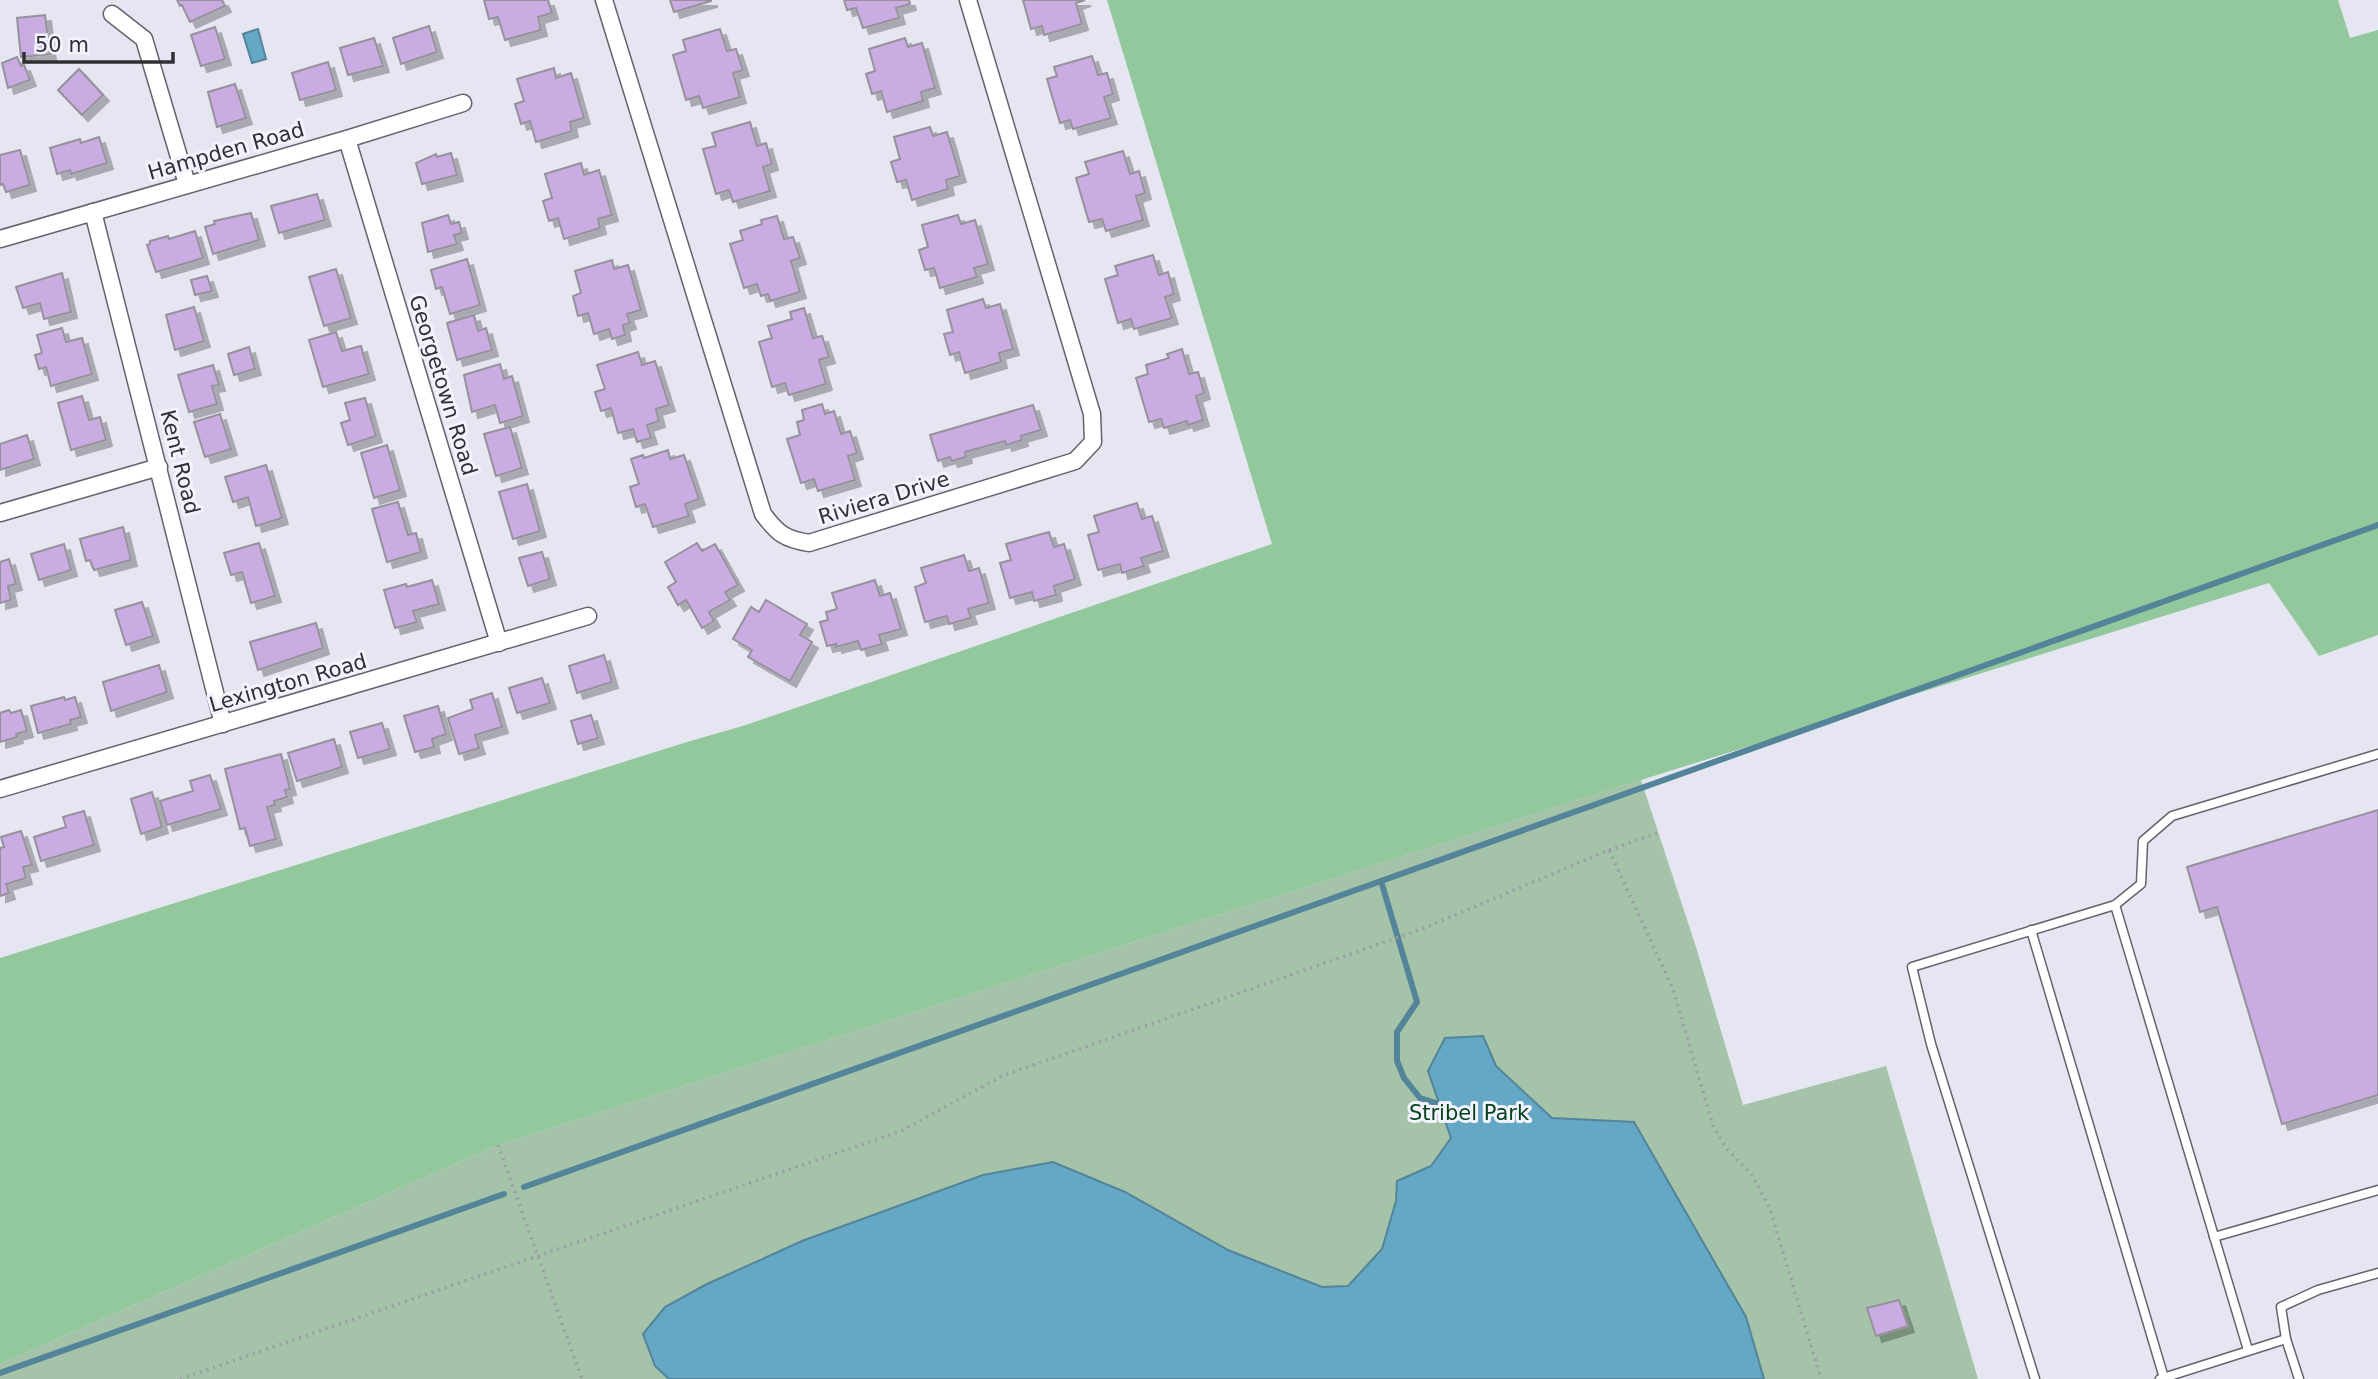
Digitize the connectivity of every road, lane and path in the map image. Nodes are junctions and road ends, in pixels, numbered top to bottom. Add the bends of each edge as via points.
1 (604, 0) edge
2 (968, 0) edge
3 (112, 14) dead end
4 (463, 103) dead end
5 (347, 139) junction
6 (187, 184) junction
7 (93, 212) junction
8 (0, 239) edge
9 (159, 467) junction
10 (0, 513) edge
11 (588, 616) dead end
12 (499, 643) junction
13 (223, 724) junction
14 (2378, 754) edge
15 (0, 789) edge
16 (1657, 833) dead end
17 (1609, 850) junction
18 (2115, 905) junction
19 (2031, 930) junction
20 (498, 1146) dead end
21 (2378, 1190) edge
22 (2214, 1237) junction
23 (536, 1256) junction
24 (2378, 1273) edge
25 (2286, 1339) junction
26 (2248, 1350) junction
27 (2162, 1378) edge
28 (180, 1379) edge
29 (582, 1379) edge
30 (1821, 1379) edge
31 (2035, 1379) edge
32 (2299, 1379) edge

1 - 2 street, Riviera Drive via 764,514 789,540 809,543 1075,461 1093,442 1092,414
3 - 6 street via 144,39
4 - 5 street, Hampden Road
5 - 6 street, Hampden Road
5 - 12 street, Georgetown Road
6 - 7 street, Hampden Road
7 - 8 street, Hampden Road
7 - 9 street, Kent Road
9 - 10 street
9 - 13 street, Kent Road
11 - 12 street, Lexington Road
12 - 13 street, Lexington Road
13 - 15 street, Lexington Road
14 - 18 lane via 2172,816 2143,841 2141,884
16 - 17 path
17 - 23 path via 1422,929 1002,1076 901,1131
17 - 30 path via 1673,989 1713,1126 1752,1175 1770,1209
18 - 19 lane
18 - 22 lane
19 - 27 lane
19 - 31 lane via 1912,967 1931,1044
20 - 23 path
21 - 22 lane
22 - 26 lane
23 - 28 path
23 - 29 path
24 - 25 lane via 2318,1290 2281,1307
25 - 26 lane
25 - 32 lane
26 - 27 lane

